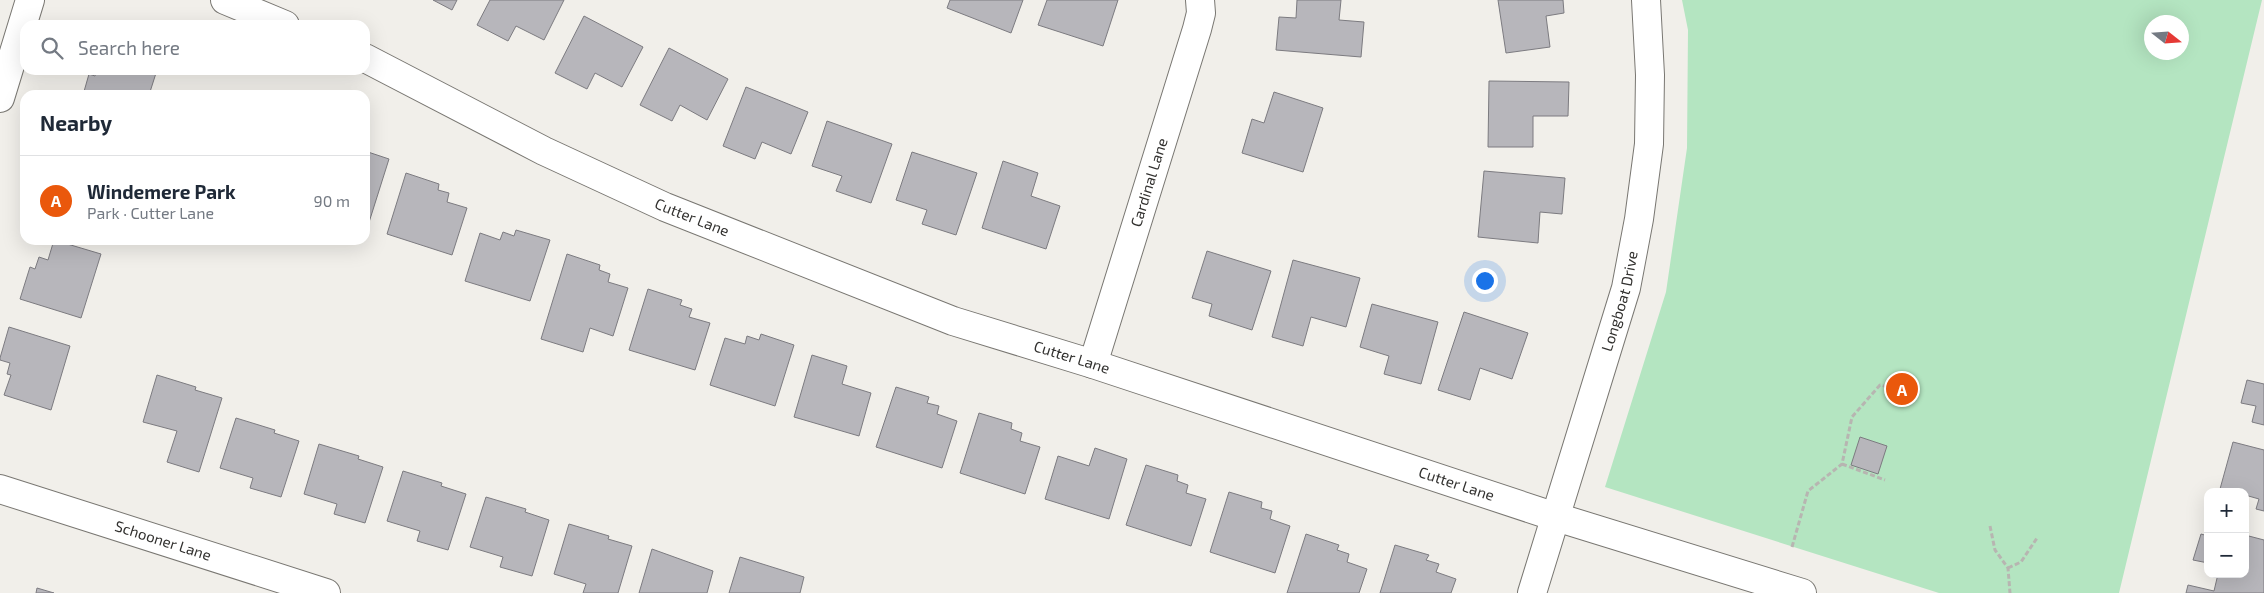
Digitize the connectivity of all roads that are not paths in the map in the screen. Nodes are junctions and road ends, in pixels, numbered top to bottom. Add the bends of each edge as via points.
1 (30, 0) edge
2 (225, 0) edge
3 (1200, 0) edge
4 (1646, 0) edge
5 (24, 20) edge
6 (274, 20) edge
7 (20, 33) edge
8 (370, 61) edge
9 (0, 98) edge
10 (1093, 364) junction
11 (0, 489) edge
12 (1556, 517) junction
13 (326, 593) edge
14 (1532, 593) edge
15 (1802, 593) edge

1 - 5 street
2 - 6 street
3 - 10 street, Cardinal Lane via 1197,29
4 - 12 street, Longboat Drive via 1650,66 1649,144 1639,220 1626,288
7 - 9 street
8 - 10 street, Cutter Lane via 544,151 665,207 953,321
10 - 12 street, Cutter Lane
11 - 13 street, Schooner Lane
12 - 14 street, Longboat Drive
12 - 15 street, Cutter Lane

